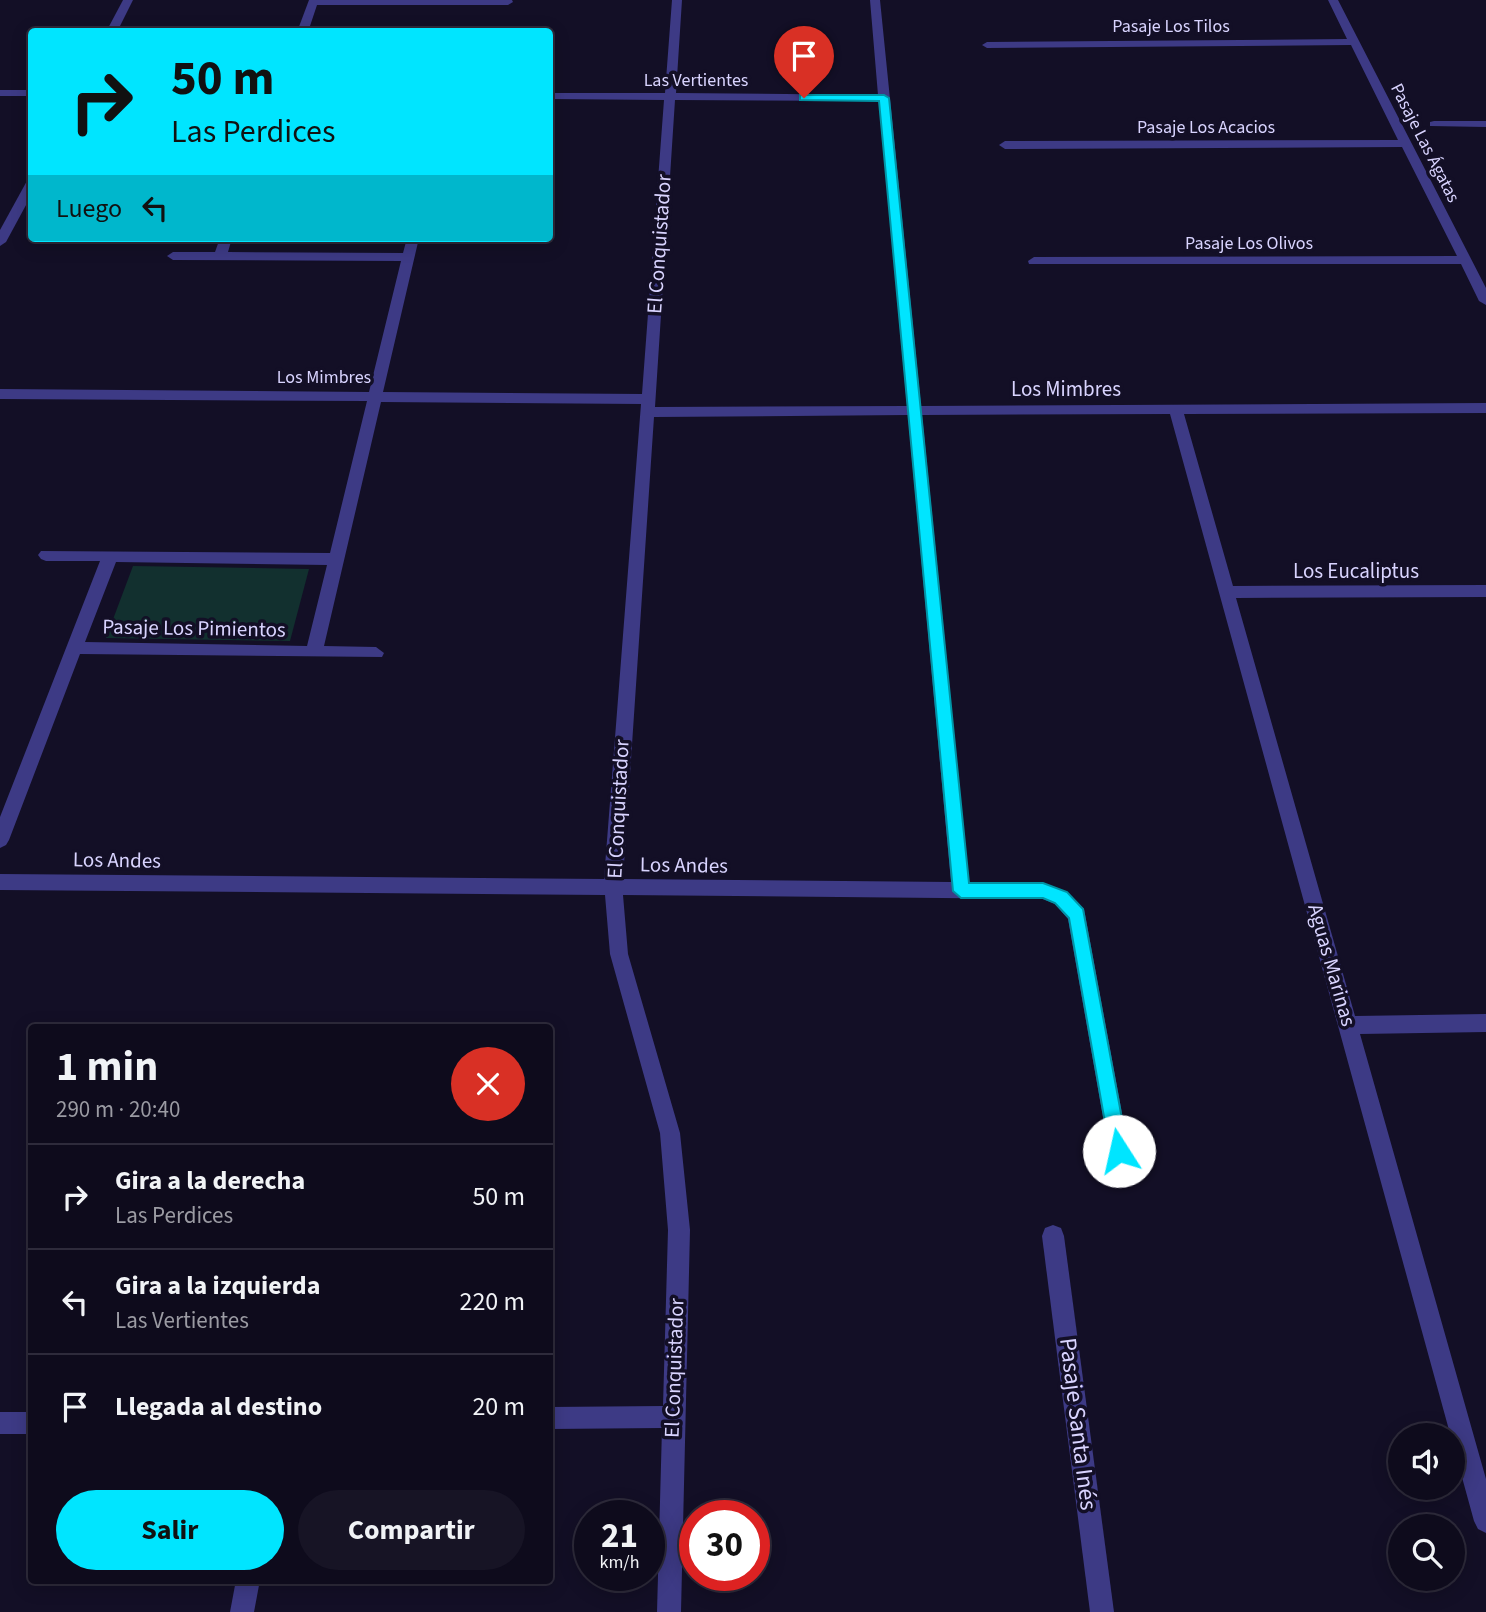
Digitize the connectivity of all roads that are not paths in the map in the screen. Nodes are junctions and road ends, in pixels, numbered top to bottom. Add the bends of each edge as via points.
1 (128, 0) edge
2 (677, 0) edge
3 (875, 0) edge
4 (1333, 0) edge
5 (313, 1) edge
6 (468, 1) edge
7 (508, 2) dead end
8 (113, 28) edge
9 (303, 28) edge
10 (1355, 43) junction
11 (987, 45) dead end
12 (0, 93) edge
13 (28, 93) edge
14 (553, 96) edge
15 (670, 97) junction
16 (884, 98) junction
17 (1434, 124) dead end
18 (1486, 124) edge
19 (1406, 144) junction
20 (1006, 145) dead end
21 (28, 190) edge
22 (0, 242) edge
23 (225, 242) edge
24 (412, 242) edge
25 (173, 256) dead end
26 (220, 256) junction
27 (409, 257) junction
28 (1465, 260) junction
29 (1034, 261) dead end
30 (1486, 301) edge
31 (0, 394) edge
32 (375, 397) junction
33 (647, 405) junction
34 (1486, 408) edge
35 (1176, 410) junction
36 (915, 411) junction
37 (47, 555) dead end
38 (110, 556) junction
39 (336, 559) junction
40 (1486, 591) edge
41 (1227, 592) junction
42 (74, 648) junction
43 (314, 652) junction
44 (376, 653) dead end
45 (0, 840) edge
46 (0, 882) edge
47 (613, 887) junction
48 (961, 891) junction
49 (1486, 1023) edge
50 (1349, 1025) junction
51 (1119, 1151) dead end
52 (1054, 1236) dead end
53 (672, 1417) junction
54 (553, 1418) edge
55 (0, 1423) edge
56 (28, 1423) edge
57 (1486, 1521) edge
58 (247, 1584) edge
59 (243, 1612) edge
60 (669, 1612) edge
61 (1102, 1612) edge

1 - 8 street
2 - 15 street, El Conquistador
3 - 16 street
4 - 10 street, Pasaje Las Ágatas
5 - 6 street
5 - 9 street
6 - 7 street
10 - 11 street, Pasaje Los Tilos
10 - 19 street, Pasaje Las Ágatas
12 - 13 street
14 - 15 street, Las Vertientes
15 - 16 street, Las Vertientes
15 - 33 street, El Conquistador
16 - 36 street
17 - 18 street
19 - 20 street, Pasaje Los Acacios
19 - 28 street, Pasaje Las Ágatas
21 - 22 street
23 - 26 street
24 - 27 street, Pasaje Los Pimientos
25 - 26 street
26 - 27 street
27 - 32 street, Pasaje Los Pimientos
28 - 29 street, Pasaje Los Olivos
28 - 30 street, Pasaje Las Ágatas
31 - 32 street, Los Mimbres
32 - 33 street, Los Mimbres
32 - 39 street, Pasaje Los Pimientos
33 - 36 street, Los Mimbres
33 - 47 street, El Conquistador
34 - 35 street, Los Mimbres
35 - 36 street, Los Mimbres
35 - 41 street, Aguas Marinas
36 - 48 street
37 - 38 street
38 - 39 street
38 - 42 street, Pasaje Los Pimientos
39 - 43 street, Pasaje Los Pimientos
40 - 41 street, Los Eucaliptus
41 - 50 street, Aguas Marinas
42 - 43 street, Pasaje Los Pimientos
42 - 45 street, Pasaje Los Pimientos
43 - 44 street, Pasaje Los Pimientos
46 - 47 street, Los Andes
47 - 48 street, Los Andes
47 - 53 street, El Conquistador via 619,954 658,1083 676,1180 679,1230
48 - 51 street, Los Andes via 1043,891 1061,898 1077,915
49 - 50 street
50 - 57 street, Aguas Marinas
52 - 61 street, Pasaje Santa Inés
53 - 54 street
53 - 60 street, El Conquistador
55 - 56 street
58 - 59 street

